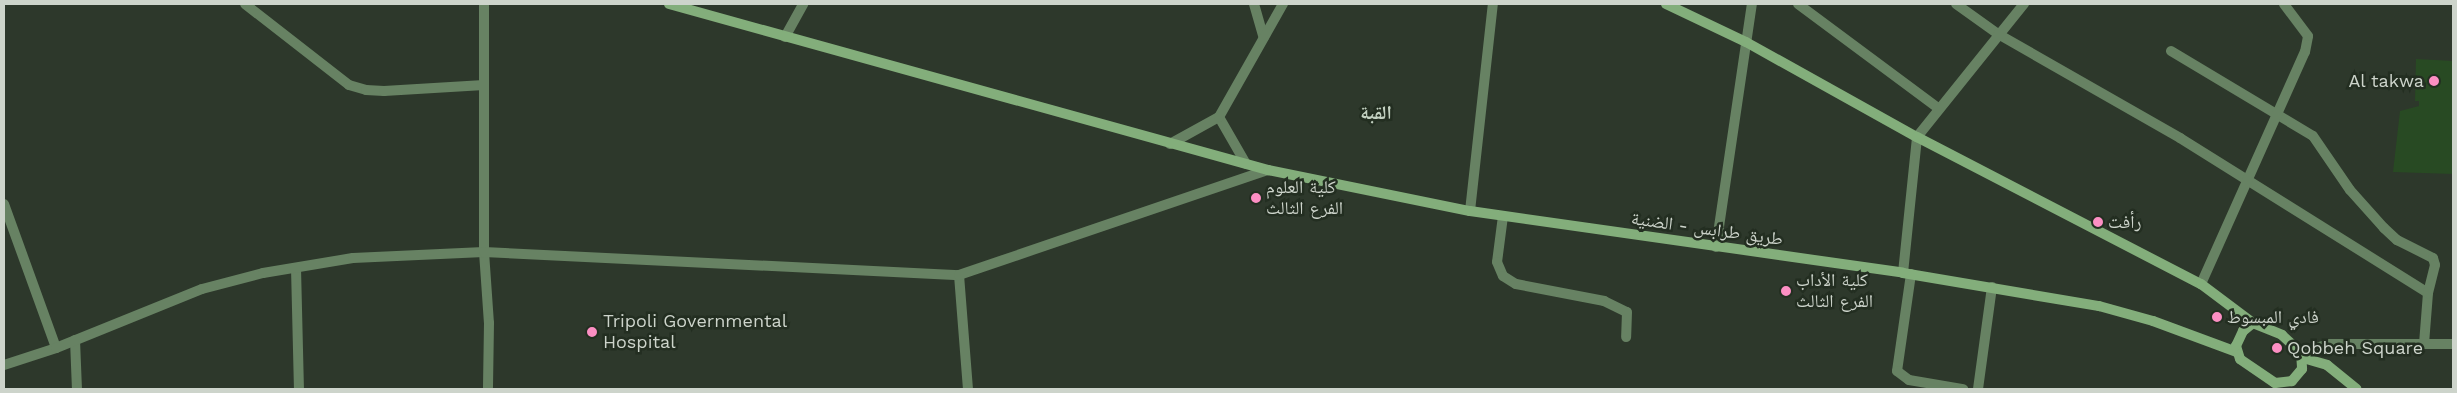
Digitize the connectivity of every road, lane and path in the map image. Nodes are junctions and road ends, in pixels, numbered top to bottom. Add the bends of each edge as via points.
1 (245, 4) edge
2 (484, 4) edge
3 (669, 4) edge
4 (803, 4) edge
5 (1254, 4) edge
6 (1283, 4) edge
7 (1493, 4) edge
8 (1666, 4) edge
9 (1752, 4) edge
10 (1798, 4) edge
11 (1956, 4) edge
12 (2024, 4) edge
13 (2284, 4) edge
14 (1998, 34) junction
15 (785, 37) junction
16 (1264, 38) junction
17 (1746, 42) junction
18 (2171, 51) dead end
19 (484, 85) junction
20 (1938, 108) junction
21 (2280, 114) junction
22 (1219, 116) junction
23 (1917, 137) junction
24 (1170, 144) junction
25 (1246, 164) junction
26 (1268, 170) junction
27 (2249, 181) junction
28 (4, 204) edge
29 (1470, 211) junction
30 (1503, 216) junction
31 (1716, 247) junction
32 (484, 252) junction
33 (296, 268) junction
34 (1907, 273) junction
35 (959, 275) junction
36 (2201, 284) junction
37 (1992, 287) junction
38 (2428, 293) junction
39 (2254, 324) junction
40 (1626, 337) dead end
41 (75, 340) junction
42 (2424, 344) junction
43 (2453, 344) edge
44 (56, 348) junction
45 (2237, 352) junction
46 (2302, 355) junction
47 (4, 365) edge
48 (2279, 386) edge
49 (77, 389) edge
50 (299, 389) edge
51 (488, 389) edge
52 (968, 389) edge
53 (1964, 389) edge
54 (1978, 389) edge
55 (2357, 389) edge

1 - 19 street via 349,84 366,90 419,91
2 - 19 street
3 - 15 main road, طريق طرابس - الضنية
4 - 15 street
5 - 16 street
6 - 16 street
7 - 29 street
8 - 17 main road
9 - 17 street
10 - 20 street
11 - 14 street
12 - 14 street
13 - 21 street via 2305,30 2308,41
14 - 20 street
14 - 27 street
15 - 24 main road, طريق طرابس - الضنية
16 - 22 street
17 - 23 main road
17 - 31 street
18 - 21 street
19 - 32 street
20 - 23 street
21 - 27 street
21 - 38 street via 2313,136 2350,190 2384,228 2397,240 2434,258
22 - 24 street
22 - 25 street
23 - 34 street
23 - 36 main road
24 - 25 main road, طريق طرابس - الضنية
25 - 26 main road, طريق طرابس - الضنية
26 - 29 main road, طريق طرابس - الضنية
26 - 35 street
27 - 36 street
27 - 38 street
28 - 44 street
29 - 30 main road, طريق طرابس - الضنية
30 - 31 main road, طريق طرابس - الضنية
30 - 40 street via 1497,262 1503,276 1516,284 1604,301 1627,312
31 - 34 main road, طريق طرابس - الضنية
32 - 33 street via 353,258
32 - 35 street
32 - 51 street via 490,331
33 - 41 street via 202,289
33 - 50 street
34 - 37 main road, طريق طرابس - الضنية
34 - 53 street via 1897,371 1909,380
35 - 52 street
36 - 39 main road
37 - 45 main road, طريق طرابس - الضنية via 2099,306 2153,321
37 - 54 street
38 - 42 street
39 - 45 main road via 2243,331
39 - 46 main road via 2282,335
41 - 44 street
41 - 49 street
42 - 43 street
42 - 46 street via 2329,344
44 - 47 street
45 - 48 main road via 2250,367
46 - 48 main road via 2302,368 2296,378
46 - 55 main road via 2328,365

